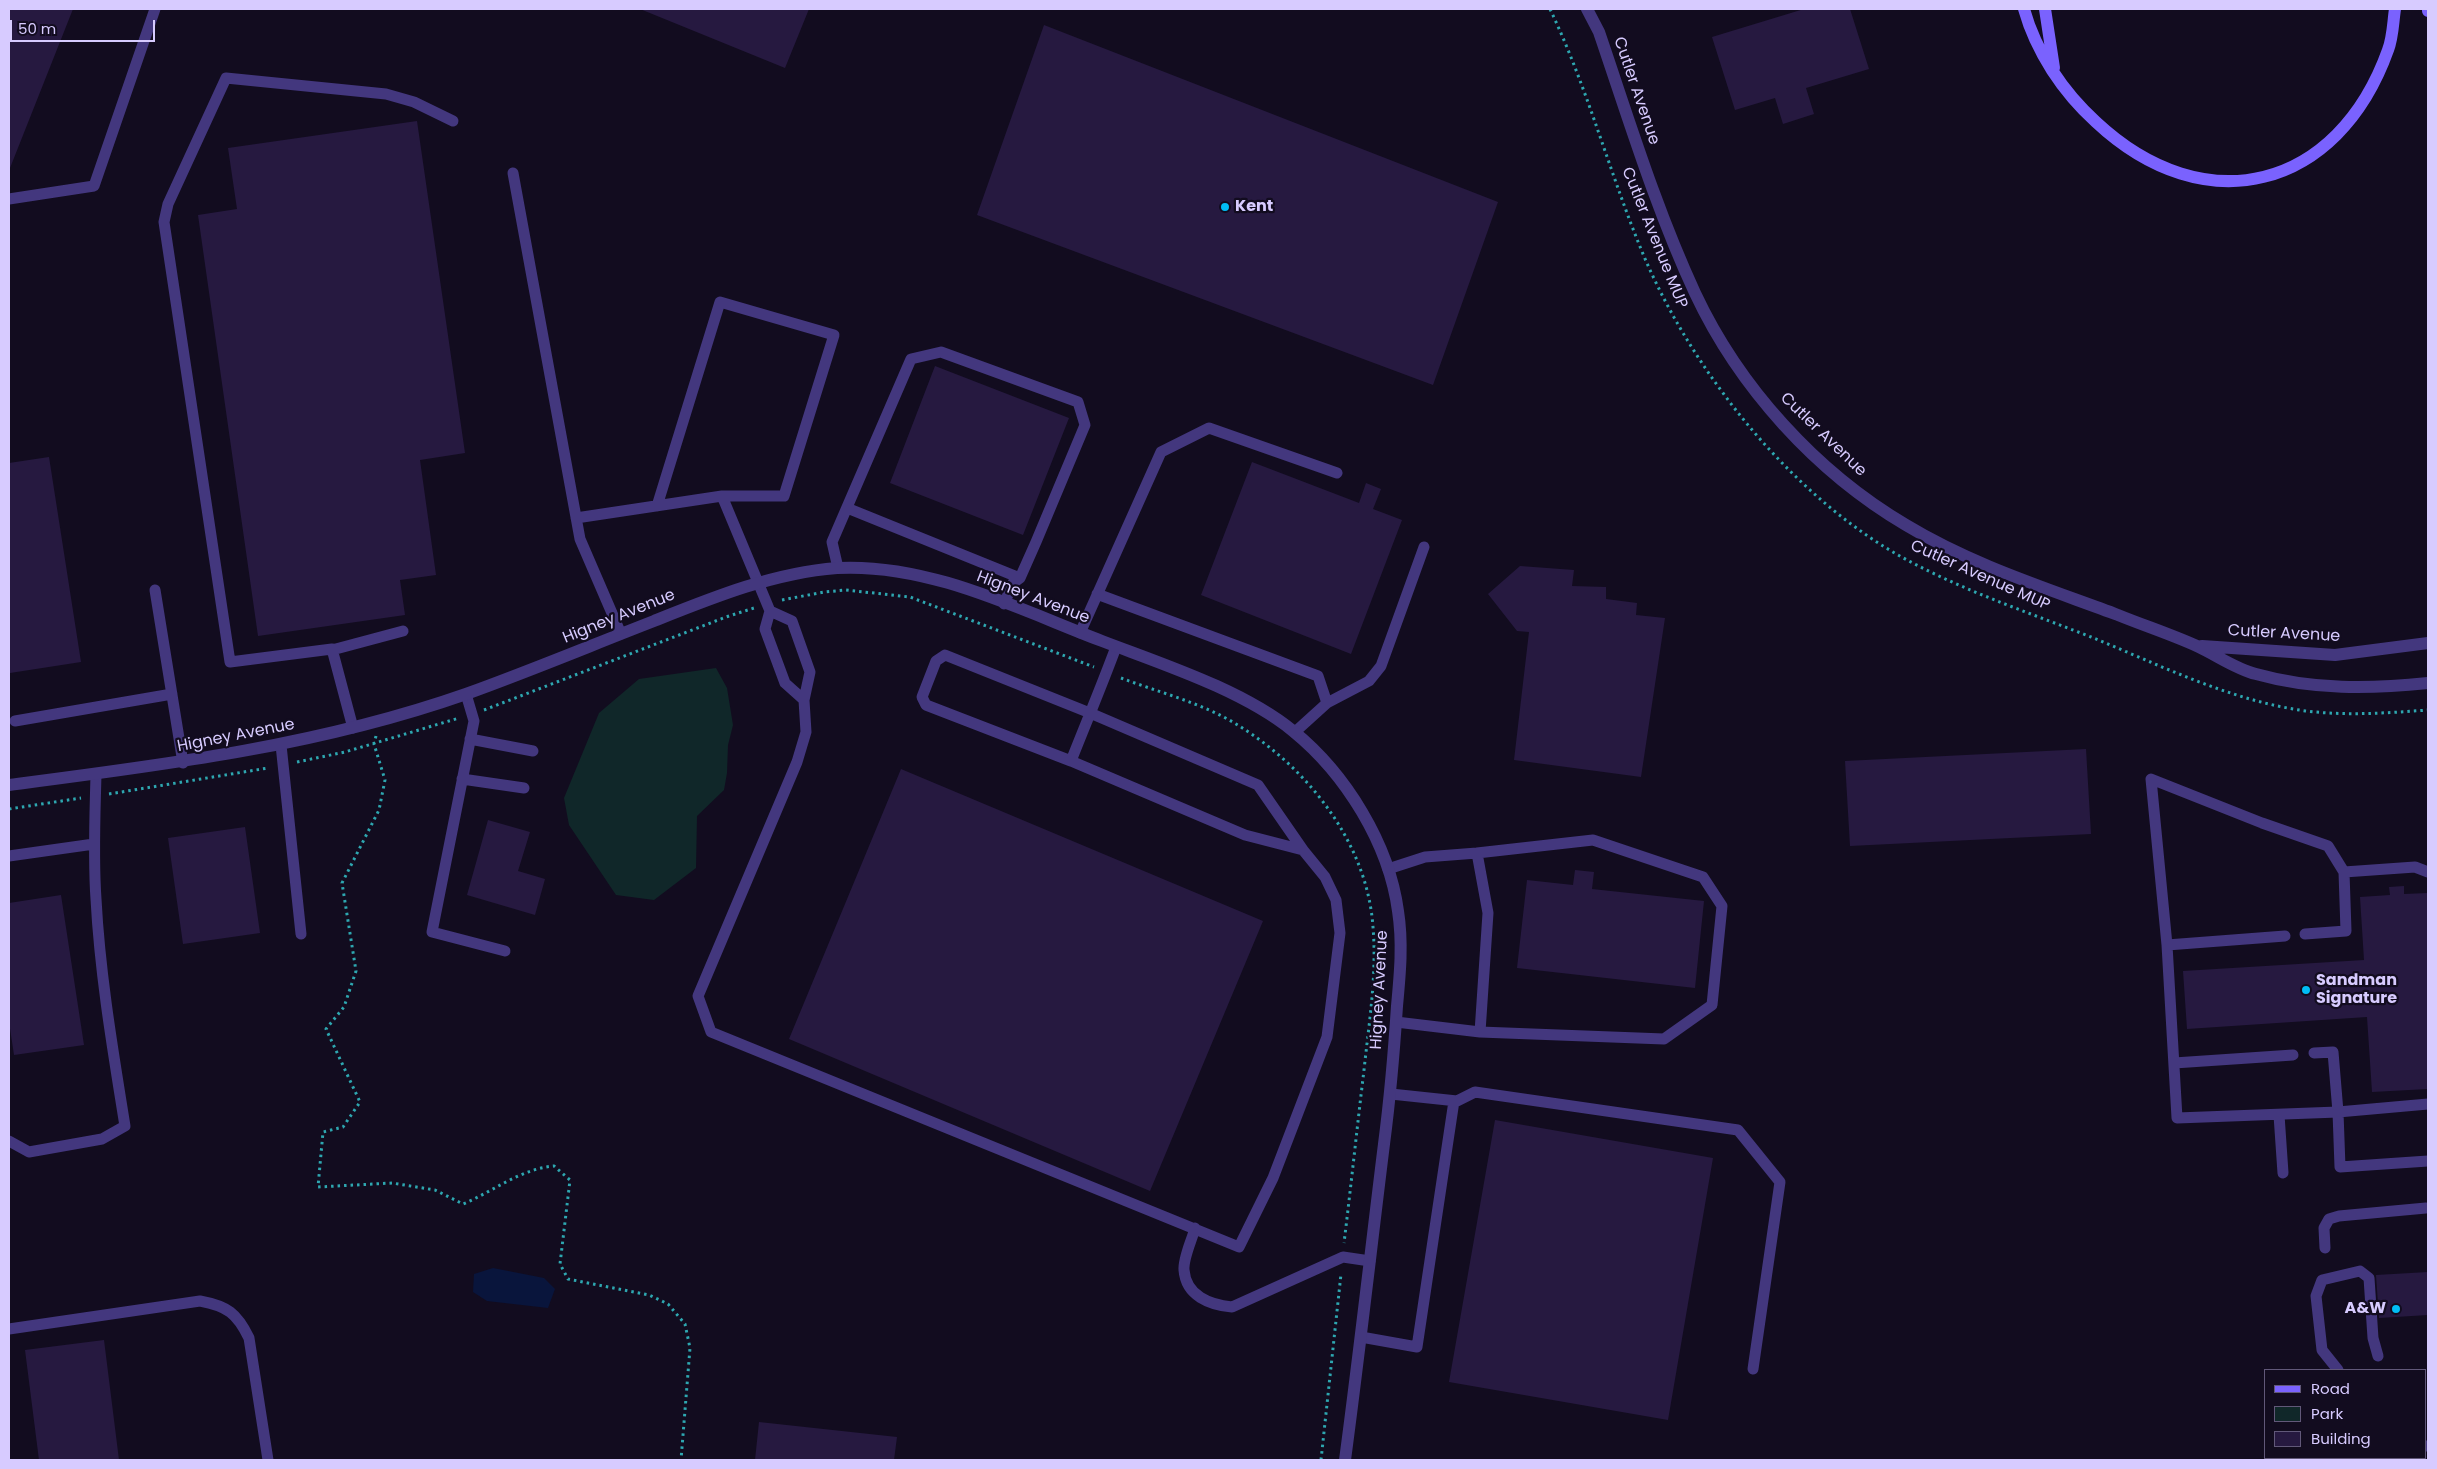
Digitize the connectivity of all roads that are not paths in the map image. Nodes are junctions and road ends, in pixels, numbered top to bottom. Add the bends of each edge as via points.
1 (156, 9) edge
2 (1587, 9) edge
3 (2024, 9) edge
4 (2045, 9) edge
5 (2395, 9) edge
6 (2056, 75) junction
7 (453, 121) dead end
8 (513, 173) dead end
9 (9, 199) edge
10 (1337, 473) dead end
11 (722, 496) junction
12 (657, 506) junction
13 (847, 508) junction
14 (576, 518) junction
15 (1424, 547) dead end
16 (838, 568) junction
17 (1020, 578) junction
18 (757, 582) junction
19 (155, 590) dead end
20 (1097, 594) junction
21 (1004, 604) junction
22 (769, 607) junction
23 (402, 631) dead end
24 (1080, 633) junction
25 (622, 634) junction
26 (2428, 643) edge
27 (2197, 646) junction
28 (1116, 647) junction
29 (332, 650) junction
30 (2428, 683) edge
31 (172, 694) junction
32 (466, 694) junction
33 (804, 700) junction
34 (1327, 703) junction
35 (1090, 713) junction
36 (15, 721) dead end
37 (353, 728) junction
38 (1295, 732) junction
39 (470, 739) junction
40 (281, 745) junction
41 (533, 751) dead end
42 (1071, 761) junction
43 (183, 762) junction
44 (96, 774) junction
45 (462, 779) junction
46 (9, 785) edge
47 (524, 788) dead end
48 (94, 844) junction
49 (1303, 850) junction
50 (1477, 852) junction
51 (9, 856) edge
52 (1388, 869) junction
53 (2344, 872) junction
54 (2428, 872) edge
55 (301, 934) dead end
56 (2305, 934) dead end
57 (2285, 936) dead end
58 (2167, 945) junction
59 (505, 952) dead end
60 (1396, 1022) junction
61 (1480, 1032) junction
62 (2314, 1053) dead end
63 (2293, 1055) dead end
64 (2174, 1063) junction
65 (1390, 1094) junction
66 (1454, 1101) junction
67 (2428, 1104) edge
68 (2338, 1112) junction
69 (2279, 1115) junction
70 (9, 1141) edge
71 (2428, 1160) edge
72 (2283, 1174) dead end
73 (2426, 1208) dead end
74 (1195, 1228) junction
75 (2325, 1248) dead end
76 (1370, 1261) junction
77 (9, 1329) edge
78 (1361, 1337) junction
79 (2378, 1356) dead end
80 (1753, 1368) dead end
81 (2337, 1369) edge
82 (268, 1460) edge
83 (1345, 1460) edge

1 - 9 lane via 94,186
2 - 27 street, Cutler Avenue via 1599,32 1657,203 1696,295 1734,360 1781,422 1865,498 1962,556
3 - 6 main road via 2031,34
4 - 6 main road
5 - 6 main road via 2389,48 2358,111 2309,159 2278,173 2231,182 2198,180 2144,160 2114,140 2079,107
7 - 29 lane via 414,102 386,94 226,78 168,204 164,222 230,662
8 - 14 lane
10 - 20 lane via 1209,428 1161,452
11 - 12 lane
11 - 12 lane via 784,496 834,335 720,302
11 - 18 lane
12 - 14 lane
13 - 16 lane via 832,542
13 - 17 lane
13 - 17 lane via 911,359 941,352 1078,402 1085,425
14 - 25 lane via 580,539
15 - 34 lane via 1381,666 1370,682
16 - 18 street, Higney Avenue
16 - 21 street, Higney Avenue via 892,570 955,585
17 - 21 lane via 1013,583
18 - 22 lane
18 - 25 street, Higney Avenue
19 - 31 lane
20 - 24 lane
20 - 34 lane via 1318,676
21 - 24 street, Higney Avenue
22 - 33 lane via 765,629 785,682
22 - 33 lane via 792,621 810,672
23 - 29 lane
24 - 28 street, Higney Avenue
25 - 32 street, Higney Avenue
26 - 27 street, Cutler Avenue via 2335,655
27 - 30 street, Cutler Avenue via 2253,673 2295,684 2349,689
28 - 35 lane
28 - 38 street, Higney Avenue via 1184,673 1261,709
29 - 37 lane
31 - 36 lane
31 - 43 lane
32 - 37 street, Higney Avenue
32 - 39 lane via 474,721
33 - 74 lane via 806,732 797,762 698,996 711,1032
34 - 38 lane
35 - 42 lane
35 - 42 lane via 944,655 936,661 922,697 926,705
35 - 49 lane via 1258,785
37 - 40 street, Higney Avenue
38 - 52 street, Higney Avenue via 1330,768 1353,799 1375,836
39 - 41 lane
39 - 45 lane
40 - 43 street, Higney Avenue
40 - 55 lane
42 - 49 lane via 1244,835
43 - 44 street, Higney Avenue
44 - 46 street, Higney Avenue
44 - 48 lane
45 - 47 lane
45 - 59 lane via 432,932
48 - 51 lane
48 - 70 lane via 96,901 125,1126 102,1139 29,1152
49 - 74 lane via 1325,877 1336,900 1340,933 1327,1037 1273,1178 1239,1246
50 - 52 lane via 1425,857
50 - 61 lane via 1488,913
50 - 61 lane via 1593,840 1703,877 1722,906 1712,1004 1664,1040
52 - 60 street, Higney Avenue via 1398,906 1402,944
53 - 54 lane via 2415,867
53 - 56 lane via 2346,931
53 - 58 lane via 2328,846 2151,779
57 - 58 lane
58 - 64 lane
60 - 61 lane
60 - 65 street, Higney Avenue
62 - 68 lane via 2333,1052
63 - 64 lane
64 - 69 lane via 2177,1118
65 - 66 lane
65 - 76 street, Higney Avenue
66 - 78 lane via 1417,1346
66 - 80 lane via 1475,1092 1738,1130 1780,1182
67 - 68 lane
68 - 69 lane
68 - 71 lane via 2340,1167
69 - 72 lane
73 - 75 lane via 2365,1212 2329,1219 2324,1228
74 - 76 lane via 1184,1269 1189,1286 1196,1295 1214,1305 1232,1307 1343,1257
76 - 78 street, Higney Avenue
77 - 82 lane via 200,1301 217,1304 241,1321 249,1338
78 - 83 street, Higney Avenue
79 - 81 lane via 2373,1338 2369,1278 2360,1271 2335,1275 2322,1280 2316,1296 2322,1350

